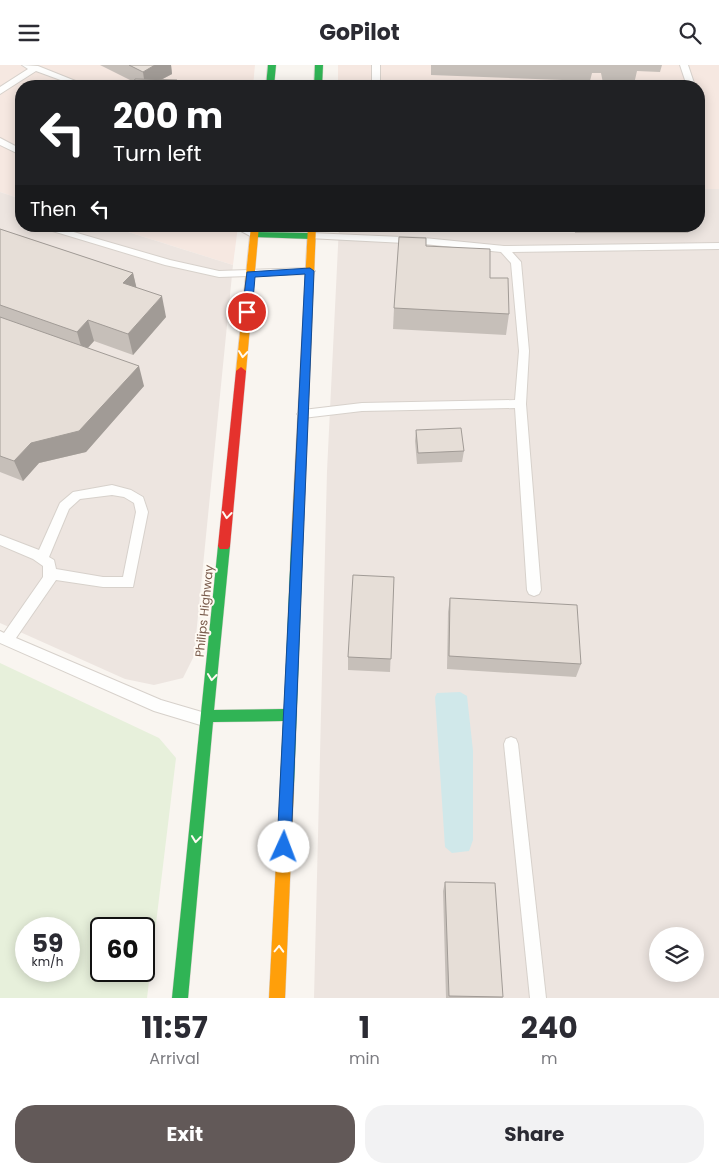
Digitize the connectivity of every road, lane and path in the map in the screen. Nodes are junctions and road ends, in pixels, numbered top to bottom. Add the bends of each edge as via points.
1 (26, 65) edge
2 (272, 65) edge
3 (319, 65) edge
4 (376, 65) edge
5 (684, 65) edge
6 (35, 68) junction
7 (17, 80) edge
8 (68, 80) edge
9 (271, 80) edge
10 (318, 80) edge
11 (376, 80) edge
12 (689, 80) edge
13 (15, 81) edge
14 (0, 91) edge
15 (0, 141) edge
16 (15, 148) edge
17 (62, 232) edge
18 (255, 232) edge
19 (312, 232) edge
20 (323, 232) edge
21 (719, 246) edge
22 (504, 249) junction
23 (310, 271) junction
24 (251, 274) junction
25 (520, 404) junction
26 (303, 414) junction
27 (0, 540) edge
28 (42, 559) junction
29 (50, 573) junction
30 (534, 590) dead end
31 (3, 638) edge
32 (289, 715) junction
33 (208, 718) junction
34 (511, 744) dead end
35 (180, 998) edge
36 (277, 998) edge
37 (538, 998) edge

1 - 6 lane
2 - 9 main road
3 - 10 main road
4 - 11 lane
5 - 12 lane
6 - 7 lane
6 - 8 lane
13 - 14 lane
15 - 16 lane
17 - 24 lane via 168,263 219,274
18 - 24 main road, Philips Highway
19 - 23 main road
20 - 22 lane
21 - 22 lane
22 - 25 lane via 516,262 524,351
23 - 24 lane
23 - 26 main road
24 -> 33 main road, Philips Highway
25 - 26 lane via 362,407
25 - 30 lane
26 - 32 main road
27 - 28 lane
28 - 29 lane via 49,564
28 - 29 lane via 64,507 77,495 112,490 139,500 142,512 128,583
29 - 31 lane via 50,578
31 - 33 lane via 159,706
32 - 33 main road
36 -> 32 main road
33 -> 35 main road, Philips Highway
34 - 37 lane

